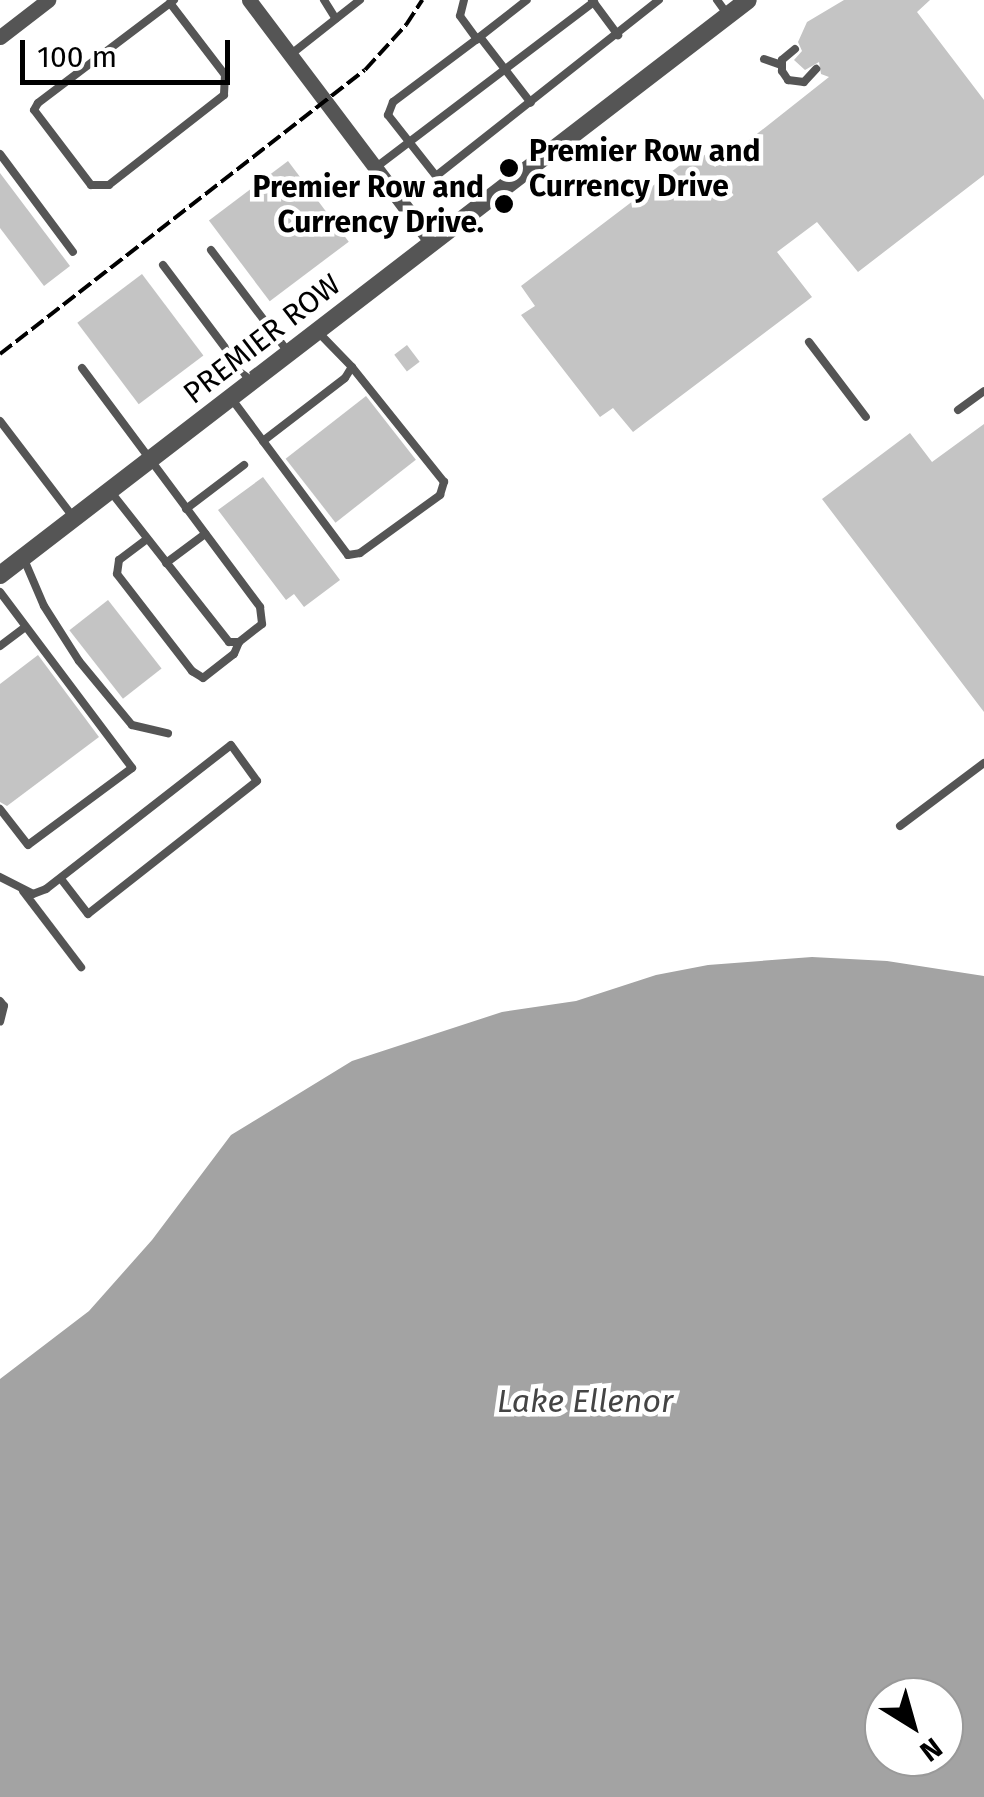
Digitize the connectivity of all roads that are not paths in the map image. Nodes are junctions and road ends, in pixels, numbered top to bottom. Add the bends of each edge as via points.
1 (48, 0) edge
2 (249, 0) edge
3 (324, 0) edge
4 (360, 0) edge
5 (464, 0) edge
6 (527, 0) edge
7 (659, 0) edge
8 (748, 0) edge
9 (172, 1) edge
10 (593, 1) edge
11 (722, 8) edge
12 (336, 19) junction
13 (618, 35) junction
14 (0, 38) edge
15 (479, 38) junction
16 (796, 48) dead end
17 (290, 56) junction
18 (764, 59) dead end
19 (781, 64) junction
20 (816, 69) dead end
21 (504, 70) junction
22 (531, 103) junction
23 (410, 142) junction
24 (0, 154) edge
25 (375, 168) junction
26 (432, 243) junction
27 (210, 250) dead end
28 (73, 252) dead end
29 (163, 265) dead end
30 (317, 331) junction
31 (809, 342) dead end
32 (289, 353) junction
33 (352, 367) junction
34 (82, 368) dead end
35 (251, 382) junction
36 (984, 391) edge
37 (230, 398) junction
38 (958, 410) dead end
39 (866, 417) dead end
40 (0, 422) edge
41 (263, 441) junction
42 (150, 460) junction
43 (244, 465) dead end
44 (110, 491) junction
45 (186, 509) junction
46 (74, 518) junction
47 (204, 534) junction
48 (147, 539) junction
49 (22, 557) junction
50 (166, 562) junction
51 (0, 575) edge
52 (0, 592) edge
53 (24, 628) junction
54 (239, 642) junction
55 (0, 646) edge
56 (168, 733) dead end
57 (984, 763) edge
58 (0, 809) edge
59 (900, 826) dead end
60 (0, 877) edge
61 (60, 879) junction
62 (23, 891) junction
63 (81, 966) dead end
64 (0, 1001) edge
65 (0, 1022) edge

1 - 14 street
2 - 17 street
3 - 12 lane
4 - 12 lane
5 - 15 lane via 460,16
6 - 15 lane
7 - 13 lane
8 - 11 street, PREMIER ROW
9 - 9 lane via 34,110 91,185 109,185 224,95 225,75
10 - 13 lane
10 - 21 lane
11 - 26 street, PREMIER ROW
12 - 17 lane
13 - 22 lane
15 - 21 lane
15 - 23 lane via 393,102 388,114
16 - 19 lane
17 - 25 street
18 - 19 lane
19 - 20 lane via 793,82 804,82
21 - 22 lane
21 - 23 lane
22 - 23 lane via 436,176
23 - 25 lane
24 - 28 lane
25 - 26 street
26 - 30 street, PREMIER ROW
27 - 32 lane
29 - 35 lane
30 - 32 street, PREMIER ROW
30 - 33 lane
31 - 39 lane
32 - 35 street, PREMIER ROW
33 - 41 lane
33 - 41 lane via 444,482 440,495 348,555
34 - 42 lane
35 - 37 street, PREMIER ROW
36 - 38 lane
37 - 41 lane
37 - 42 street, PREMIER ROW
40 - 46 lane
42 - 44 street, PREMIER ROW
42 - 45 lane
43 - 45 lane
44 - 46 street, PREMIER ROW
44 - 48 lane
45 - 47 lane
46 - 49 street, PREMIER ROW
47 - 50 lane
47 - 54 lane via 263,614 262,624
48 - 50 lane
48 - 54 lane via 119,560 116,574 192,671 203,678
49 - 51 street, PREMIER ROW
49 - 56 lane via 49,616 100,687 132,725
50 - 54 lane via 224,637
52 - 53 lane
53 - 55 lane
53 - 58 lane via 132,768 28,845
57 - 59 lane
60 - 62 lane
61 - 61 lane via 231,745 257,781 88,914
61 - 62 lane via 33,894
62 - 63 lane
64 - 65 lane

